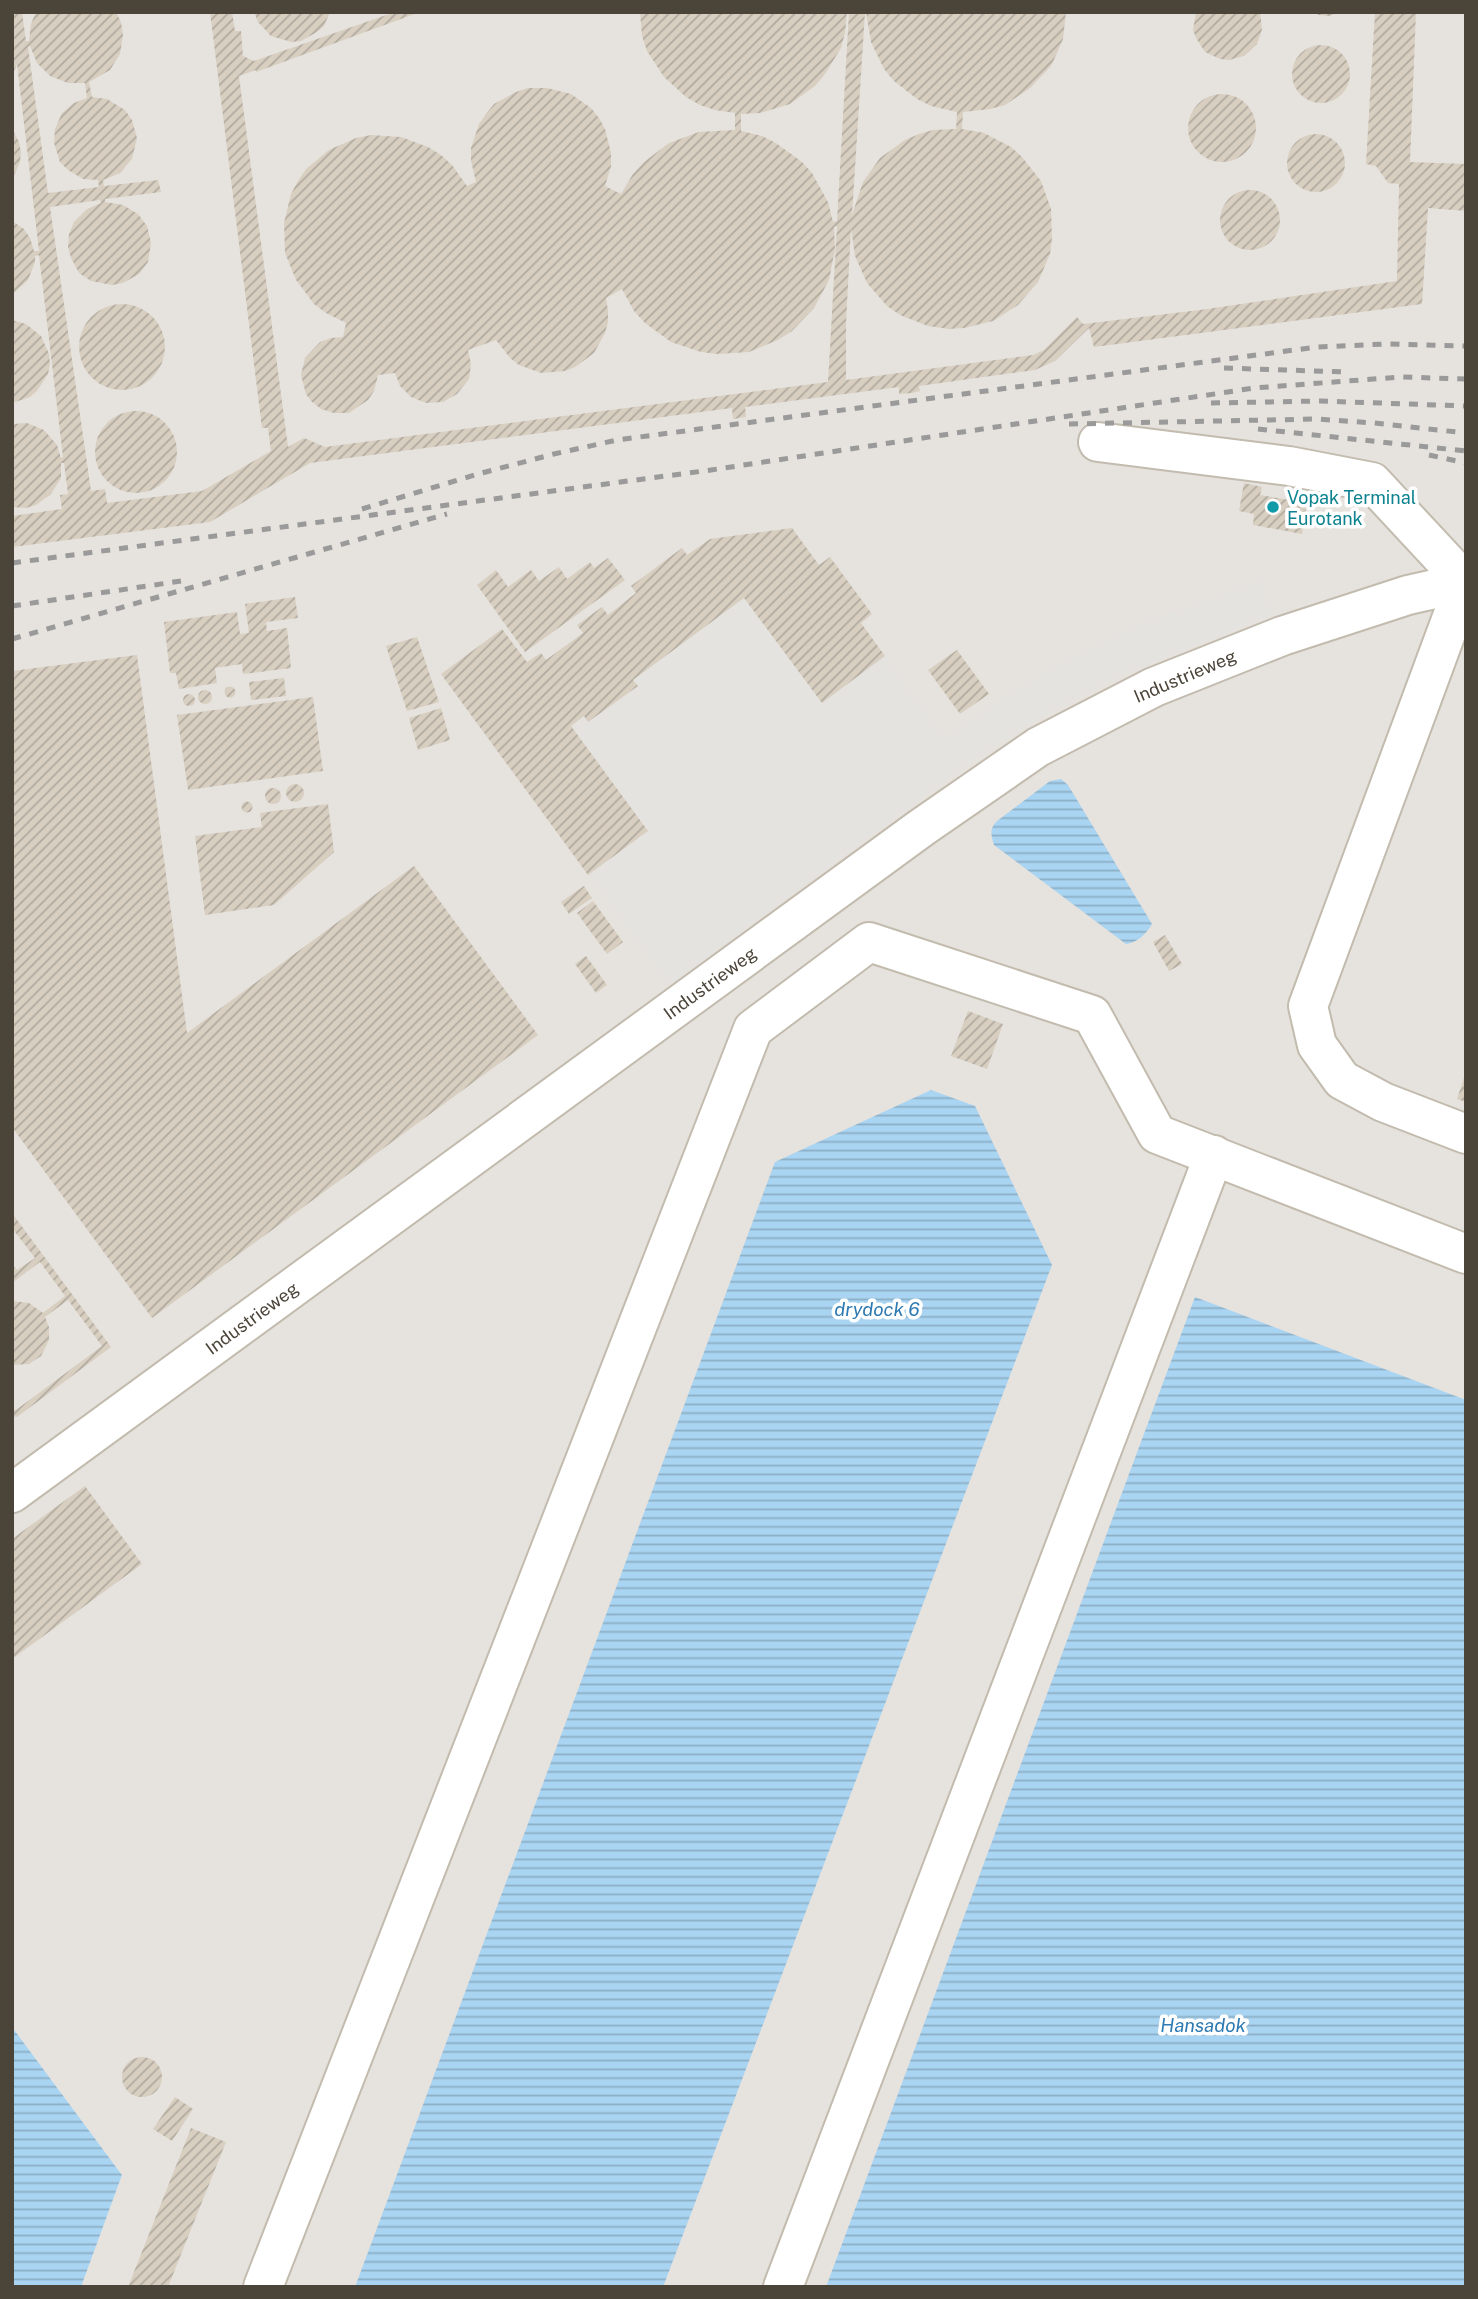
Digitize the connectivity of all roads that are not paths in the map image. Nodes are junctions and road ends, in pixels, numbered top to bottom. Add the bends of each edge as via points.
1 (1098, 442) dead end
2 (1466, 582) edge
3 (1466, 1134) edge
4 (1213, 1155) junction
5 (1466, 1254) edge
6 (12, 1493) edge
7 (262, 2287) edge
8 (783, 2287) edge

1 - 2 street via 1289,466 1373,482
2 - 3 street via 1308,1006 1317,1045 1342,1080 1383,1102
2 - 6 street, Industrieweg via 1408,595 1282,636 1154,687 1038,747
4 - 5 street
4 - 7 street via 1157,1133 1092,1015 869,942 753,1029
4 - 8 street

